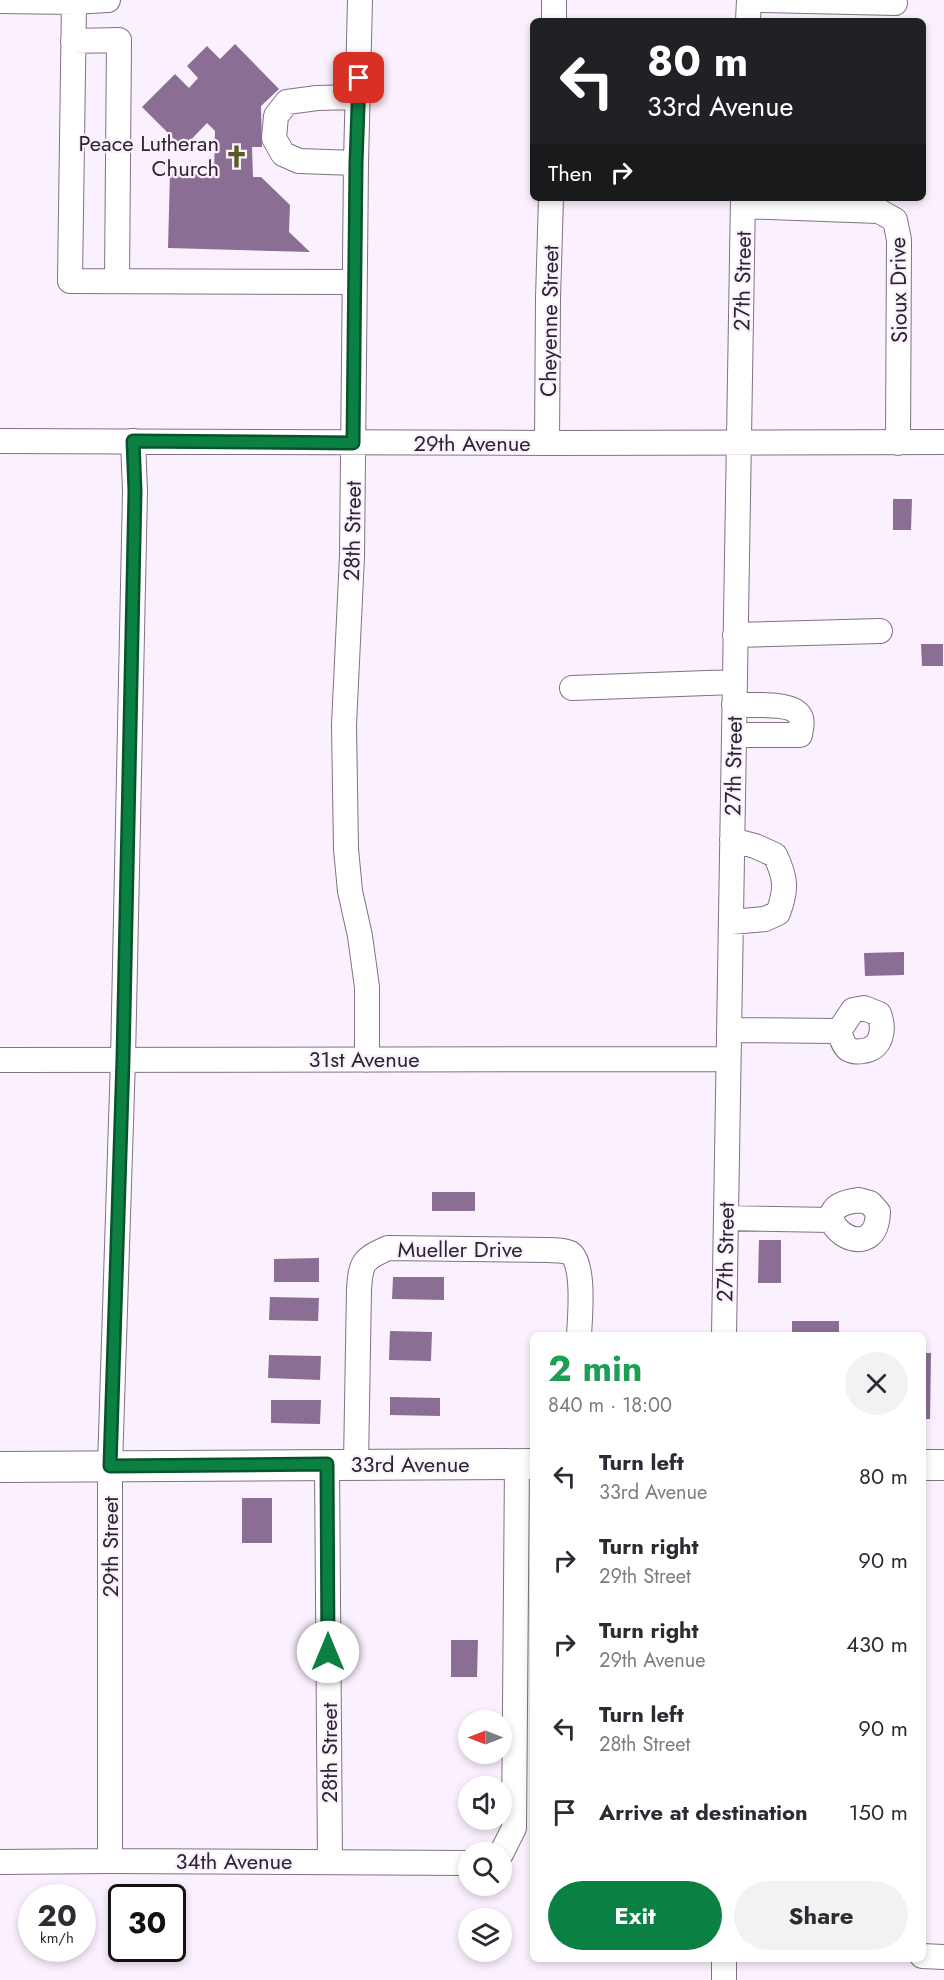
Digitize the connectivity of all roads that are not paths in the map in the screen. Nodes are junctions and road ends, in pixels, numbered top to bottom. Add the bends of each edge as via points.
1 (108, 0) edge
2 (360, 0) edge
3 (554, 0) edge
4 (749, 0) edge
5 (761, 0) edge
6 (0, 1) edge
7 (74, 2) junction
8 (895, 3) dead end
9 (554, 18) edge
10 (748, 18) edge
11 (73, 40) junction
12 (358, 97) junction
13 (356, 163) junction
14 (551, 201) edge
15 (743, 202) edge
16 (117, 281) junction
17 (354, 282) junction
18 (0, 441) edge
19 (133, 441) junction
20 (944, 442) edge
21 (353, 443) junction
22 (547, 443) junction
23 (738, 443) junction
24 (898, 443) junction
25 (880, 631) dead end
26 (735, 634) junction
27 (572, 688) dead end
28 (734, 694) junction
29 (734, 735) junction
30 (732, 840) junction
31 (731, 922) junction
32 (729, 1030) junction
33 (840, 1031) dead end
34 (123, 1059) junction
35 (728, 1059) junction
36 (0, 1060) edge
37 (366, 1060) junction
38 (726, 1218) junction
39 (832, 1220) dead end
40 (579, 1332) edge
41 (724, 1332) edge
42 (342, 1464) junction
43 (525, 1464) edge
44 (926, 1465) edge
45 (110, 1466) junction
46 (944, 1466) edge
47 (0, 1467) edge
48 (507, 1842) edge
49 (110, 1861) junction
50 (0, 1862) edge
51 (330, 1862) junction
52 (458, 1863) edge
53 (926, 1956) edge
54 (944, 1956) edge
55 (724, 1962) edge
56 (724, 1980) edge

1 - 7 street
2 - 12 street, 28th Street
3 - 9 street
4 - 10 street
5 - 8 street
6 - 7 street
7 - 11 street
11 - 16 street via 118,40
11 - 16 street via 70,281
12 - 13 street, 28th Street
12 - 13 street via 287,102 276,116 274,138 283,154 299,161
13 - 17 street, 28th Street
14 - 22 street, Cheyenne Street
15 - 23 street, 27th Street
15 - 24 street, Sioux Drive via 879,211 895,220 899,240
16 - 17 street
17 - 21 street, 28th Street
18 - 19 street, 29th Avenue
19 - 21 street, 29th Avenue
19 - 34 street, 29th Street
20 - 24 street, 29th Avenue
21 - 22 street, 29th Avenue
21 - 37 street, 28th Street via 344,725 346,849 367,987
22 - 23 street, 29th Avenue
23 - 24 street, 29th Avenue
23 - 26 street, 27th Street
25 - 26 street
26 - 28 street, 27th Street
27 - 28 street
28 - 29 street, 27th Street
28 - 29 street via 793,709 801,725 800,735
29 - 30 street, 27th Street
30 - 31 street, 27th Street
30 - 31 street via 775,855 784,872 785,888 778,913 765,919
31 - 32 street, 27th Street
32 - 33 street
32 - 35 street, 27th Street
34 - 36 street, 31st Avenue
34 - 37 street, 31st Avenue
34 - 45 street, 29th Street
35 - 37 street, 31st Avenue
35 - 38 street, 27th Street
38 - 39 street
38 - 41 street, 27th Street
40 - 42 street, Mueller Drive via 580,1279 576,1259 569,1252 388,1248 368,1257 360,1270
42 - 43 main road, 33rd Avenue
42 - 45 main road, 33rd Avenue
42 - 51 street, 28th Street
43 - 48 street via 514,1828
44 - 46 main road
45 - 47 main road, 33rd Avenue
45 - 49 street, 29th Street
49 - 50 street, 34th Avenue
49 - 51 street, 34th Avenue
51 - 52 street, 34th Avenue
53 - 54 street
55 - 56 street

